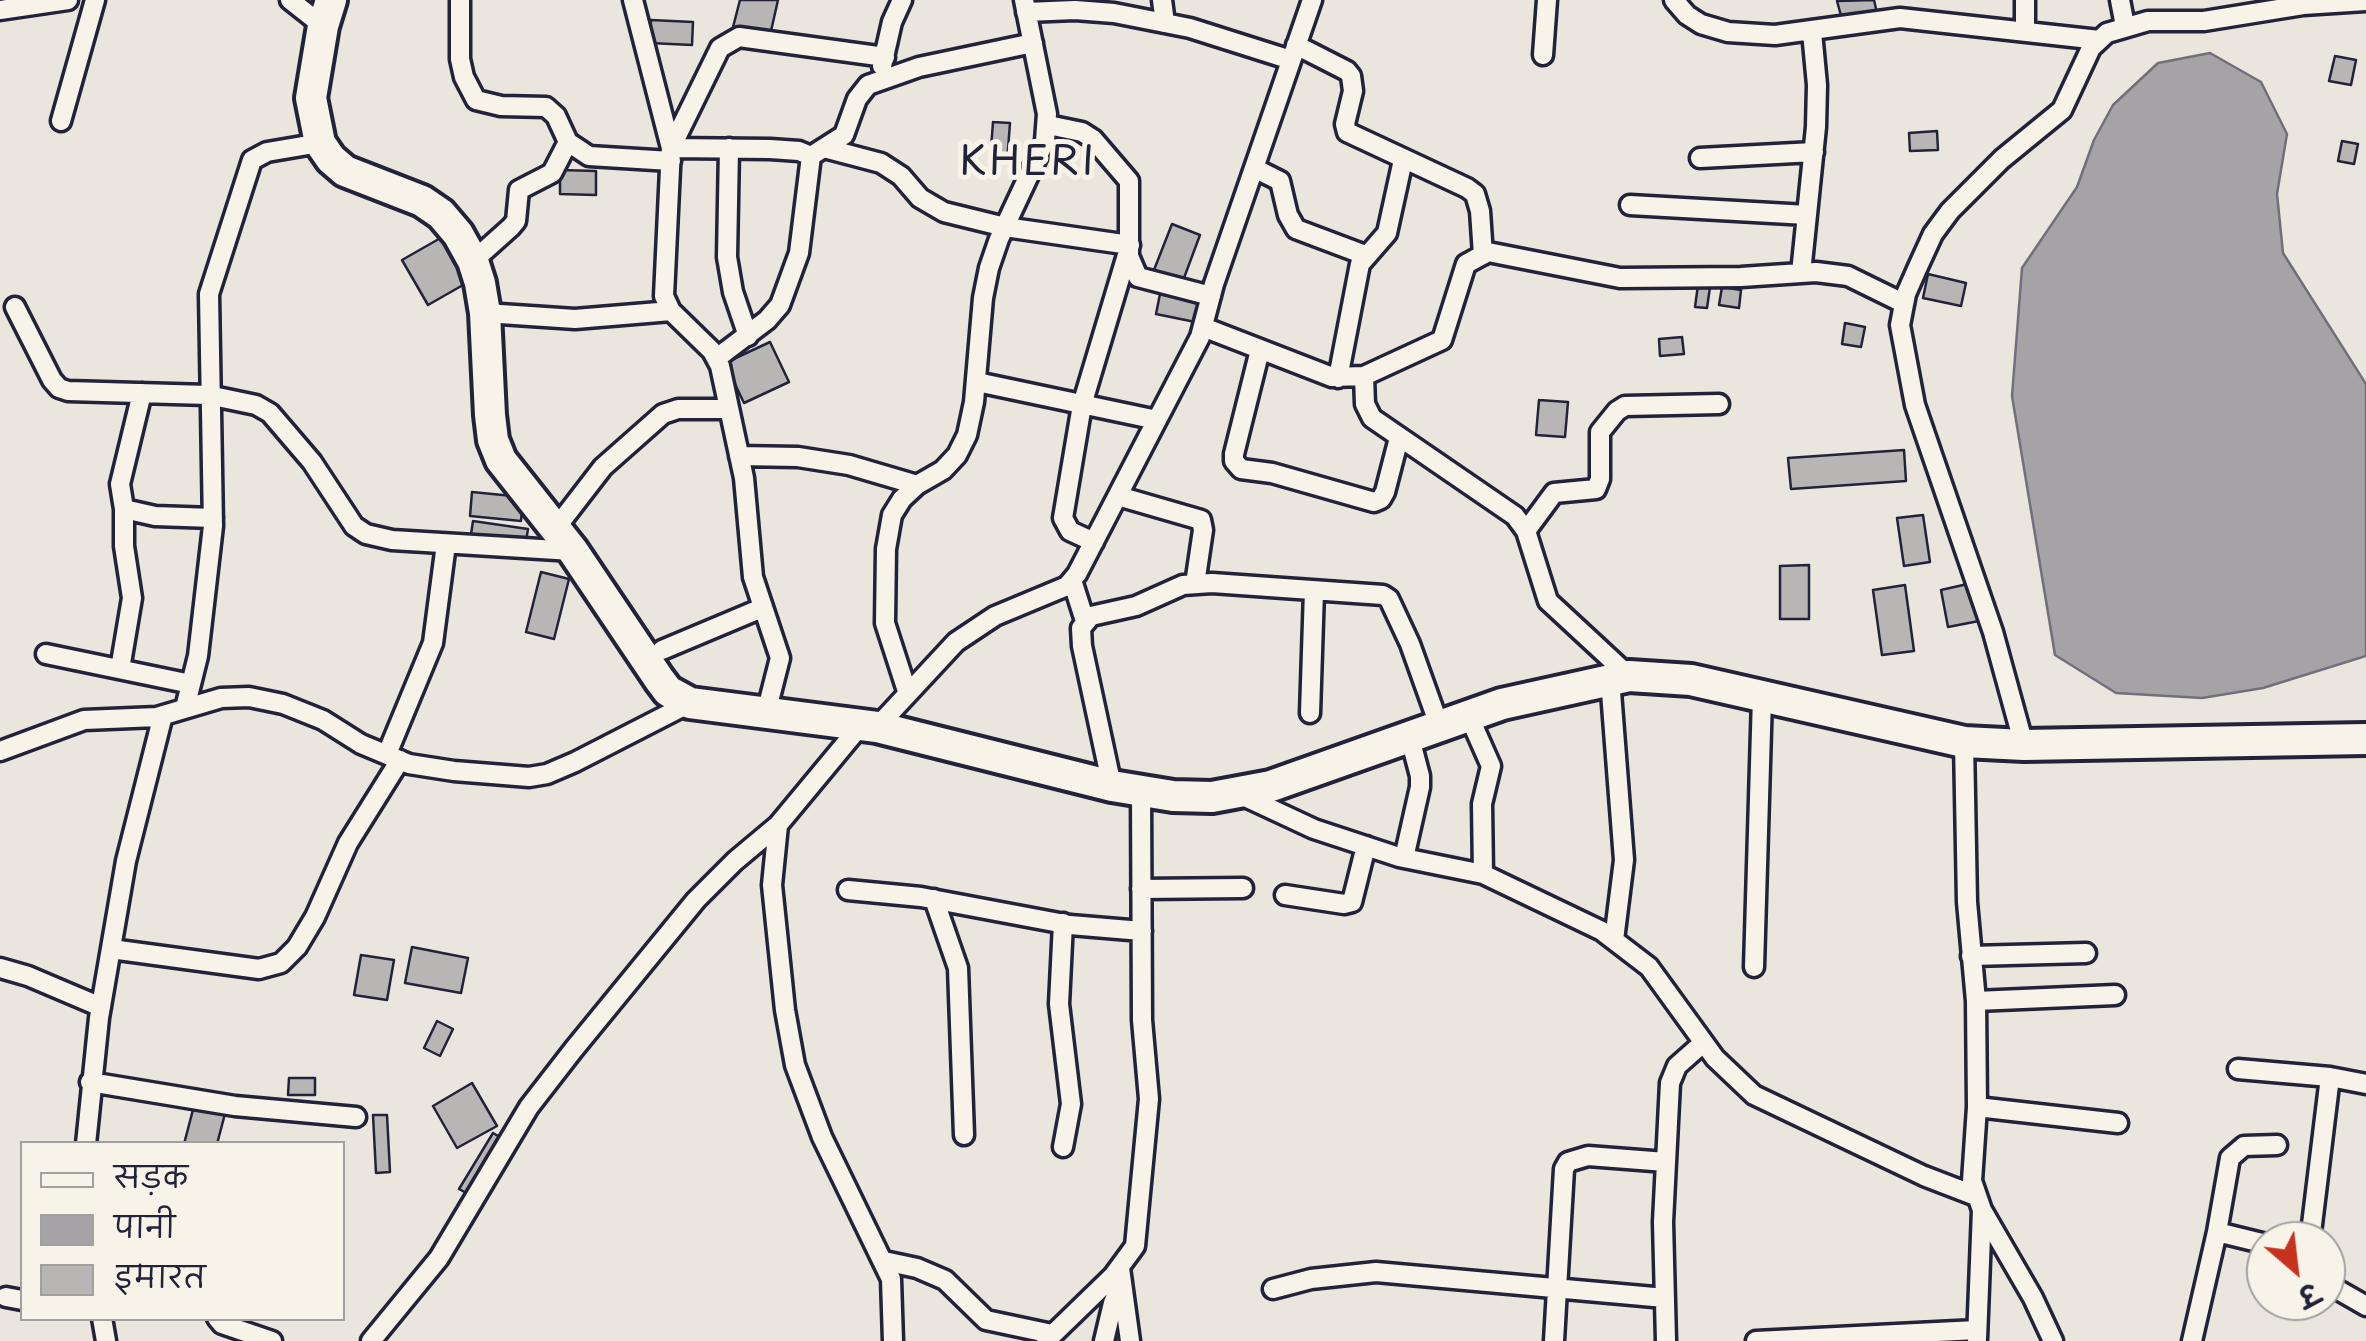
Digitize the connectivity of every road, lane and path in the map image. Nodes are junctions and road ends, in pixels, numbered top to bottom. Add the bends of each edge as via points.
1 (68, 0) edge
2 (95, 0) edge
3 (290, 0) edge
4 (460, 0) edge
5 (633, 0) edge
6 (902, 0) edge
7 (1162, 0) edge
8 (1312, 0) edge
9 (1547, 0) edge
10 (1674, 0) edge
11 (2025, 0) edge
12 (2120, 0) edge
13 (2366, 1) edge
14 (1025, 6) edge
15 (0, 10) edge
16 (327, 13) edge
17 (1166, 24) junction
18 (2125, 26) junction
19 (2026, 30) junction
20 (1812, 32) junction
21 (2099, 40) junction
22 (1032, 43) junction
23 (1294, 53) junction
24 (1542, 55) dead end
25 (884, 57) junction
26 (878, 80) junction
27 (61, 121) dead end
28 (1048, 125) junction
29 (568, 142) junction
30 (320, 143) junction
31 (729, 148) junction
32 (818, 152) junction
33 (1814, 152) junction
34 (671, 155) junction
35 (1700, 158) dead end
36 (1404, 160) junction
37 (1254, 168) junction
38 (1630, 205) dead end
39 (1807, 215) junction
40 (1005, 227) junction
41 (1130, 244) junction
42 (1483, 254) junction
43 (1365, 255) junction
44 (473, 261) junction
45 (1801, 272) junction
46 (1211, 296) junction
47 (1904, 303) junction
48 (15, 307) dead end
49 (671, 311) junction
50 (485, 313) junction
51 (1202, 327) junction
52 (748, 336) junction
53 (1260, 350) junction
54 (717, 358) junction
55 (1364, 376) junction
56 (1338, 378) junction
57 (977, 382) junction
58 (142, 393) junction
59 (208, 396) junction
60 (1719, 404) dead end
61 (1082, 405) junction
62 (730, 410) junction
63 (1156, 420) junction
64 (1399, 438) junction
65 (739, 456) junction
66 (917, 485) junction
67 (1118, 496) junction
68 (124, 509) junction
69 (213, 518) junction
70 (1526, 531) junction
71 (564, 539) junction
72 (1094, 542) junction
73 (446, 544) junction
74 (1072, 580) junction
75 (1195, 584) junction
76 (1314, 591) junction
77 (762, 608) junction
78 (1085, 621) junction
79 (662, 650) dead end
80 (46, 654) dead end
81 (120, 670) junction
82 (1619, 677) junction
83 (191, 684) junction
84 (907, 691) junction
85 (1762, 697) junction
86 (690, 703) junction
87 (185, 708) junction
88 (766, 713) junction
89 (1310, 713) dead end
90 (1468, 714) junction
91 (164, 715) junction
92 (1439, 725) junction
93 (869, 726) junction
94 (1410, 738) junction
95 (2366, 739) edge
96 (1964, 742) junction
97 (2024, 745) junction
98 (0, 752) edge
99 (394, 757) junction
100 (1126, 788) junction
101 (1238, 794) junction
102 (778, 825) junction
103 (1366, 846) junction
104 (1404, 858) junction
105 (1483, 874) junction
106 (1243, 888) dead end
107 (848, 890) dead end
108 (1141, 890) junction
109 (1285, 895) dead end
110 (934, 899) junction
111 (1063, 923) junction
112 (1142, 931) junction
113 (1614, 940) junction
114 (111, 949) junction
115 (2086, 953) dead end
116 (1970, 956) junction
117 (1754, 967) dead end
118 (0, 968) edge
119 (2115, 996) dead end
120 (1976, 1001) junction
121 (101, 1007) junction
122 (1703, 1043) junction
123 (2238, 1069) dead end
124 (2330, 1077) junction
125 (90, 1082) junction
126 (2366, 1084) edge
127 (1977, 1107) junction
128 (356, 1117) dead end
129 (2118, 1124) dead end
130 (964, 1135) dead end
131 (86, 1141) edge
132 (2277, 1145) dead end
133 (1062, 1147) dead end
134 (1666, 1162) junction
135 (1979, 1203) junction
136 (2312, 1221) edge
137 (2217, 1232) junction
138 (2246, 1239) edge
139 (884, 1262) junction
140 (1121, 1275) junction
141 (1554, 1286) junction
142 (1273, 1289) dead end
143 (1665, 1298) junction
144 (220, 1321) edge
145 (1977, 1335) edge
146 (1049, 1338) edge
147 (272, 1341) edge
148 (371, 1341) edge
149 (893, 1341) edge
150 (1104, 1341) edge
151 (1130, 1341) edge
152 (1554, 1341) edge
153 (1666, 1341) edge
154 (1756, 1341) edge
155 (2053, 1341) edge
156 (2192, 1341) edge

1 - 15 street
2 - 27 street
3 - 16 street
4 - 29 street via 460,59 471,94 485,104 546,107
5 - 34 street
6 - 25 street
7 - 17 street
8 - 23 street
9 - 24 street
10 - 20 street via 1702,24 1728,32
11 - 19 street
12 - 18 street
13 - 18 street
14 - 17 street
14 - 22 street
16 - 30 highway via 311,98
17 - 23 street
18 - 21 street
19 - 20 street via 1900,18
19 - 21 street
20 - 33 street
21 - 47 street via 2062,110 2002,158 1942,222
22 - 26 street
22 - 28 street
23 - 36 street via 1347,71 1348,132
23 - 37 street
25 - 26 street
25 - 34 street via 740,37 720,48
26 - 32 street via 862,91 844,135
28 - 40 street
28 - 41 street via 1082,132 1122,170 1130,191
29 - 34 street via 588,156
29 - 44 street via 552,173 519,190 511,228
30 - 44 highway via 345,171 403,191 441,214
30 - 59 street via 252,160 208,294
31 - 32 street
31 - 34 street
31 - 52 street via 727,257
32 - 40 street via 881,163 944,212
32 - 52 street via 791,282 780,305
33 - 35 street
33 - 39 street
34 - 49 street via 664,296
36 - 42 street via 1474,194
36 - 43 street via 1387,233
37 - 43 street via 1280,180 1296,229
37 - 46 street
38 - 39 street
39 - 45 street
40 - 41 street
40 - 57 street via 983,298
41 - 46 street via 1138,277
41 - 61 street
42 - 45 street via 1620,278
42 - 55 street via 1466,264 1442,340
43 - 56 street
44 - 50 highway
45 - 47 street via 1848,276
46 - 51 street
47 - 97 street via 1900,339 1915,406
48 - 58 street via 59,388
49 - 50 street via 575,319
49 - 54 street
50 - 71 highway via 493,440 514,480
51 - 53 street
51 - 63 street
52 - 54 street
53 - 56 street
53 - 64 street via 1234,454 1241,469 1374,502 1384,492
54 - 62 street
55 - 56 street
55 - 64 street via 1367,411
57 - 61 street
57 - 66 street via 957,455
58 - 59 street
58 - 68 street via 120,484
59 - 69 street
59 - 73 street via 270,413 366,534
60 - 70 street via 1617,410 1600,432 1596,489 1554,493
61 - 63 street
61 - 72 street via 1063,518 1070,531
62 - 65 street
62 - 71 street via 663,414 602,467
63 - 67 street
64 - 70 street via 1515,516
65 - 66 street via 798,456
65 - 77 street
66 - 84 street via 892,515 886,549 885,623
67 - 72 street
67 - 75 street via 1201,520
68 - 69 street
68 - 81 street via 132,598
69 - 83 street
70 - 82 street via 1548,601
71 - 73 street
71 - 86 highway via 668,691
72 - 74 street
73 - 99 street via 433,643
74 - 78 street
74 - 84 street via 969,634
75 - 76 street
75 - 78 street
76 - 89 street
76 - 92 street via 1388,599
77 - 79 street
77 - 88 street via 780,658
78 - 100 street via 1082,646
80 - 81 street
81 - 83 street
82 - 85 highway via 1691,680
82 - 90 highway
82 - 113 street via 1624,860
83 - 87 street
84 - 93 street
85 - 96 highway
85 - 117 street
86 - 88 highway
86 - 99 street via 547,774 473,773
87 - 91 street
87 - 99 street via 221,698 283,704
88 - 93 highway
90 - 92 highway
90 - 105 street via 1491,766 1482,804
91 - 98 street via 84,720
91 - 114 street
92 - 94 highway
93 - 100 highway
93 - 102 street
94 - 101 highway
94 - 104 street via 1420,788
95 - 97 highway
96 - 97 highway
96 - 116 street
99 - 114 street via 315,918 281,963 259,969
100 - 101 highway via 1173,796
100 - 108 street
101 - 103 street
102 - 139 street via 772,885 795,1065 822,1137
102 - 148 street via 696,900 574,1049 529,1107 440,1258
103 - 104 street
103 - 109 street via 1352,902
104 - 105 street
105 - 113 street
106 - 108 street
107 - 110 street
108 - 112 street
110 - 111 street
110 - 130 street via 958,968
111 - 112 street
111 - 133 street via 1059,1004 1070,1104
112 - 140 street via 1149,1122 1135,1246
113 - 122 street via 1649,967
114 - 121 street
115 - 116 street
116 - 120 street
118 - 121 street
119 - 120 street
120 - 127 street
121 - 125 street
122 - 134 street via 1672,1074
122 - 135 street via 1754,1095
123 - 124 street
124 - 126 street
124 - 136 street
125 - 128 street via 234,1106
125 - 131 street
127 - 129 street
127 - 135 street via 1972,1182
132 - 137 street via 2233,1152
134 - 141 street via 1588,1156 1568,1162
134 - 143 street
135 - 145 street
135 - 155 street
137 - 138 street
137 - 156 street
139 - 146 street via 945,1280 986,1320
139 - 149 street via 891,1279
140 - 146 street
140 - 150 street
140 - 151 street
141 - 142 street via 1376,1272
141 - 143 street
141 - 152 street
143 - 153 street
144 - 147 street
145 - 154 street

